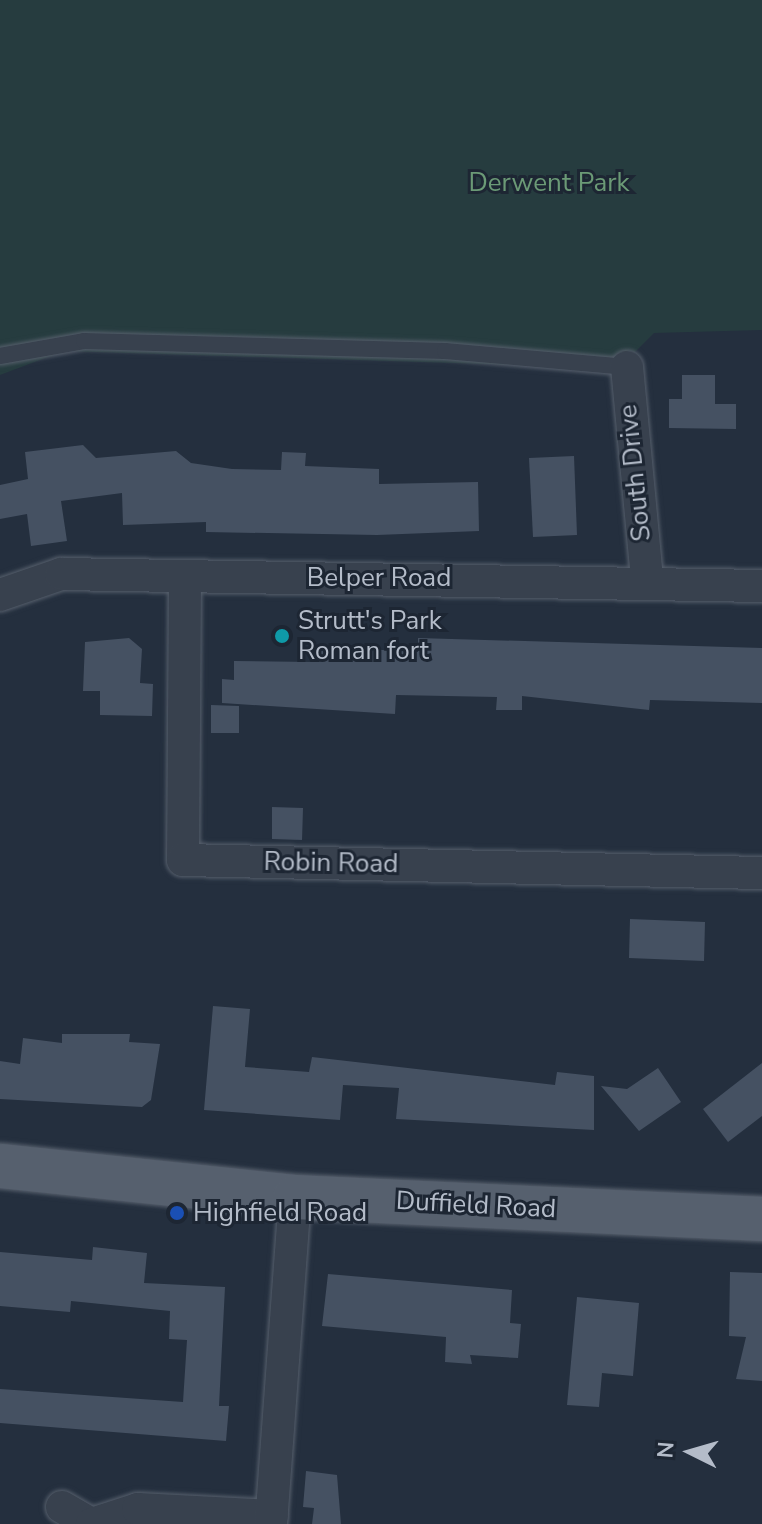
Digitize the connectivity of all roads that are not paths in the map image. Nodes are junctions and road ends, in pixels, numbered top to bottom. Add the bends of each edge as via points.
1 (0, 356) edge
2 (627, 367) joint
3 (185, 578) junction
4 (647, 580) junction
5 (762, 586) edge
6 (0, 595) edge
7 (762, 873) edge
8 (0, 1166) edge
9 (295, 1197) junction
10 (762, 1219) edge
11 (62, 1507) dead end
12 (272, 1520) edge
13 (91, 1524) edge

1 - 2 lane via 84,341 445,351
2 - 4 street, South Drive
3 - 4 street, Belper Road
3 - 6 street, Belper Road via 61,574
3 - 7 street, Robin Road via 183,860
4 - 5 street, Belper Road
8 - 9 main road, Duffield Road
9 - 10 main road, Duffield Road
9 - 12 street
11 - 13 street
12 - 13 street via 138,1509

